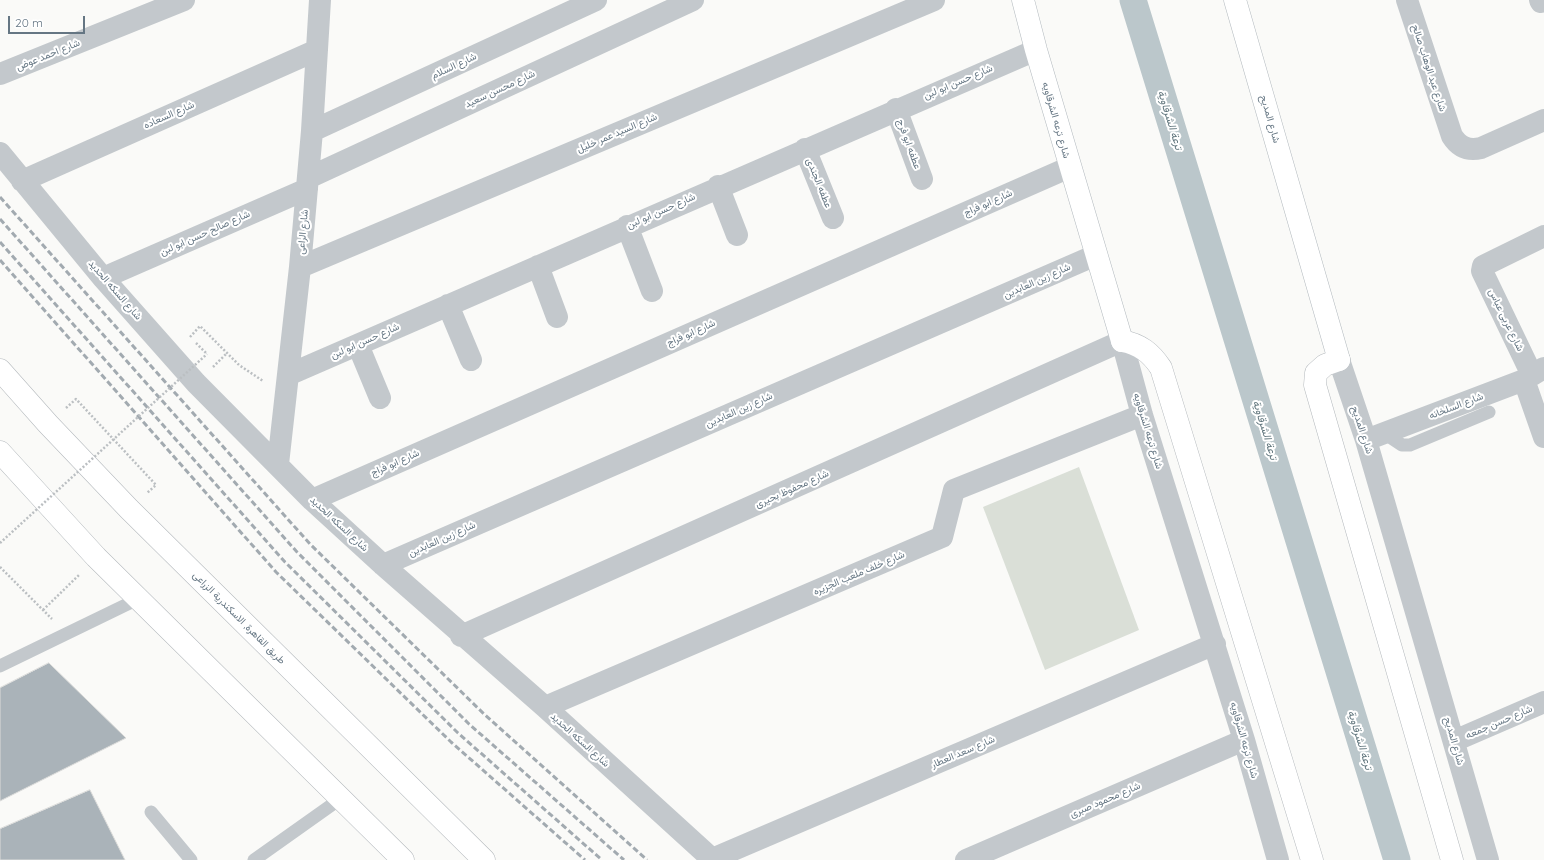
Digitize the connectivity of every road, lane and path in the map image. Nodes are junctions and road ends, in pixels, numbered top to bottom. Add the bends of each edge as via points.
1 (184, 0) edge
2 (320, 0) edge
3 (596, 0) edge
4 (693, 0) edge
5 (934, 0) edge
6 (1023, 0) edge
7 (1235, 0) edge
8 (1407, 0) edge
9 (317, 50) junction
10 (1036, 50) junction
11 (0, 74) edge
12 (896, 109) junction
13 (1544, 120) edge
14 (312, 131) junction
15 (805, 149) junction
16 (0, 153) edge
17 (1070, 166) junction
18 (922, 179) dead end
19 (22, 181) junction
20 (307, 183) junction
21 (718, 186) junction
22 (833, 218) dead end
23 (627, 226) junction
24 (737, 235) dead end
25 (1544, 236) edge
26 (1096, 255) junction
27 (538, 266) junction
28 (300, 267) junction
29 (103, 278) junction
30 (652, 291) dead end
31 (448, 305) junction
32 (557, 317) dead end
33 (1122, 341) junction
34 (358, 344) junction
35 (470, 360) dead end
36 (1339, 360) junction
37 (0, 370) edge
38 (1533, 374) edge
39 (287, 382) junction
40 (380, 398) dead end
41 (76, 399) dead end
42 (1489, 412) dead end
43 (1142, 415) junction
44 (1375, 437) junction
45 (1544, 437) edge
46 (114, 440) junction
47 (3, 462) edge
48 (278, 464) junction
49 (156, 485) dead end
50 (312, 500) junction
51 (0, 543) edge
52 (96, 557) junction
53 (383, 565) junction
54 (0, 567) edge
55 (138, 599) junction
56 (43, 610) junction
57 (67, 634) junction
58 (461, 636) junction
59 (1215, 644) junction
60 (0, 666) edge
61 (1544, 702) edge
62 (545, 708) junction
63 (1244, 740) junction
64 (1454, 741) junction
65 (340, 799) junction
66 (151, 812) dead end
67 (191, 860) edge
68 (254, 860) edge
69 (403, 860) edge
70 (484, 860) edge
71 (712, 860) edge
72 (966, 860) edge
73 (1277, 860) edge
74 (1312, 860) edge
75 (1452, 860) edge
76 (1488, 860) edge

1 - 11 street, شارع احمد عوض
2 - 9 street, شارع الراعى
3 - 14 street, شارع السلام
4 - 20 street, شارع محسن سعيد
5 - 28 street, شارع السيد عمر خليل
6 - 10 main road, شارع ترعه الشرقاويه
7 - 36 main road, شارع المديح
8 - 13 street, شارع عبد الوهاب صالح via 1456,143 1471,150 1481,148
9 - 14 street, شارع الراعى
9 - 19 street, شارع السعاده
10 - 12 street, شارع حسن ابو لبن
10 - 17 main road, شارع ترعه الشرقاويه
12 - 15 street, شارع حسن ابو لبن
12 - 18 street, عطفه ابو فرج
14 - 20 street, شارع الراعى
15 - 21 street, شارع حسن ابو لبن
15 - 22 street, عطفه الجندى
16 - 19 street, شارع السكه الحديد
17 - 26 main road, شارع ترعه الشرقاويه
17 - 50 street, شارع ابو فراج
19 - 29 street, شارع السكه الحديد
20 - 28 street, شارع الراعى
20 - 29 street, شارع صالح حسن ابو لبن
21 - 23 street, شارع حسن ابو لبن
21 - 24 street
23 - 27 street, شارع حسن ابو لبن
23 - 30 street
25 - 38 street, شارع عربى عباس via 1483,266 1482,271
26 - 33 main road, شارع ترعه الشرقاويه
26 - 53 street, شارع زين العابدين
27 - 31 street, شارع حسن ابو لبن
27 - 32 street
28 - 39 street, شارع الراعى
29 - 48 street, شارع السكه الحديد via 196,383
31 - 34 street, شارع حسن ابو لبن
31 - 35 street
33 - 43 street, شارع ترعه الشرقاويه
33 - 58 street, شارع محفوظ بحيرى
33 - 74 main road via 1131,342 1147,350 1161,368
34 - 39 street, شارع حسن ابو لبن
34 - 40 street
36 - 44 street, شارع المديح
36 - 75 main road via 1325,364 1316,373 1315,384
37 - 70 main road, طريق القاهرة, الاسكندرية الزراعى via 129,509
38 - 44 street, شارع السلخانه
38 - 45 street, شارع عربى عباس
39 - 46 path, bridge via 269,384 253,376 200,326 189,336 207,354
39 - 48 street, شارع الراعى
41 - 46 path
42 - 44 lane via 1410,446
43 - 59 street, شارع ترعه الشرقاويه
43 - 62 street, شارع خلف ملعب الجزيره via 954,490 942,537
44 - 64 street, شارع المديح
46 - 49 path
46 - 51 path, bridge
47 - 52 main road
48 - 50 street, شارع السكه الحديد
50 - 53 street, شارع السكه الحديد
52 - 55 main road
52 - 56 path
53 - 58 street, شارع السكه الحديد
54 - 56 path
55 - 57 lane
55 - 65 main road
56 - 57 path
57 - 60 lane
58 - 62 street, شارع السكه الحديد
59 - 63 street, شارع ترعه الشرقاويه
59 - 71 street, شارع سعد العطار
61 - 64 street, شارع حسن جمعه
62 - 71 street, شارع السكه الحديد
63 - 72 street, شارع محمود صبرى
63 - 73 street, شارع ترعه الشرقاويه
64 - 76 street, شارع المديح
65 - 68 lane
65 - 69 main road
66 - 67 lane

